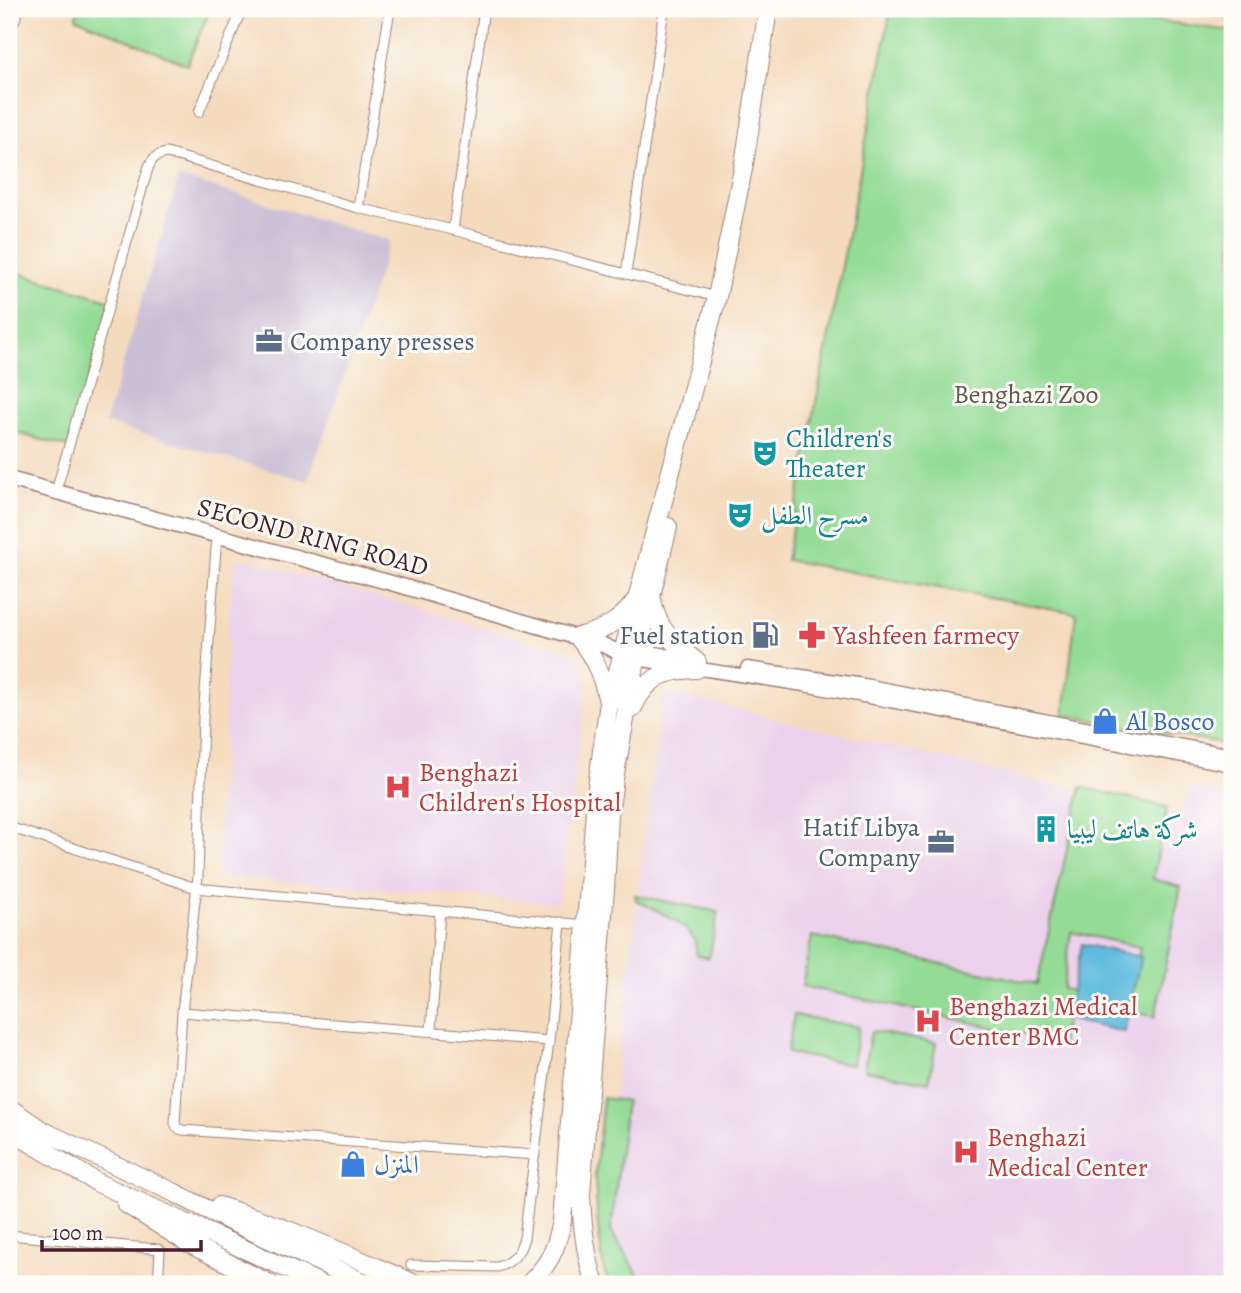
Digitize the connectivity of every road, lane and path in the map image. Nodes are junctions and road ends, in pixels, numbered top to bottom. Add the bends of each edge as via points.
1 (19, 9) edge
2 (242, 9) edge
3 (390, 9) edge
4 (484, 9) edge
5 (664, 9) edge
6 (768, 9) edge
7 (779, 9) edge
8 (1197, 9) edge
9 (1232, 13) edge
10 (9, 34) edge
11 (199, 112) dead end
12 (358, 208) junction
13 (453, 230) junction
14 (626, 274) junction
15 (717, 297) junction
16 (9, 479) edge
17 (56, 491) junction
18 (217, 536) junction
19 (645, 595) junction
20 (578, 637) junction
21 (631, 652) junction
22 (697, 666) junction
23 (608, 709) junction
24 (622, 732) junction
25 (1232, 755) edge
26 (1232, 765) edge
27 (9, 827) edge
28 (196, 888) junction
29 (440, 911) junction
30 (561, 922) junction
31 (586, 925) junction
32 (183, 1012) junction
33 (431, 1031) junction
34 (549, 1041) junction
35 (9, 1108) edge
36 (9, 1130) edge
37 (535, 1156) junction
38 (98, 1183) junction
39 (175, 1194) junction
40 (9, 1236) edge
41 (411, 1265) dead end
42 (158, 1284) edge
43 (270, 1284) edge
44 (321, 1284) edge
45 (367, 1284) edge
46 (415, 1284) edge
47 (529, 1284) edge
48 (595, 1284) edge

1 - 10 street
2 - 11 street
3 - 12 street
4 - 13 street
5 - 14 street
6 - 15 highway
7 - 19 highway via 727,299
8 - 9 street
12 - 13 street
12 - 17 street via 167,153 151,160
13 - 14 street
14 - 15 street
15 - 19 highway
16 - 17 main road, SECOND RING ROAD
17 - 18 main road, SECOND RING ROAD
18 - 20 main road, SECOND RING ROAD
18 - 28 street
19 - 20 highway via 613,624
19 - 21 highway
19 - 22 highway via 659,625
20 - 21 main road, SECOND RING ROAD
20 - 23 highway via 599,671
21 - 22 main road
21 - 23 highway
21 - 24 highway
22 - 24 highway via 653,680 637,698
22 - 25 main road via 864,685
22 - 26 main road
23 - 31 highway
24 - 48 highway via 609,814 581,1194 585,1249
27 - 28 street
28 - 29 street
28 - 32 street
29 - 30 street
29 - 33 street
30 - 31 street
30 - 34 street
31 - 47 highway via 562,1222 549,1262
32 - 33 street
32 - 37 street via 177,1128
33 - 34 street
34 - 37 street
35 - 39 highway via 43,1131
36 - 38 highway
37 - 41 street via 524,1238 512,1260 497,1267
38 - 43 highway via 172,1234
38 - 44 highway
39 - 45 highway
39 - 46 highway via 259,1219
40 - 42 street via 158,1249

